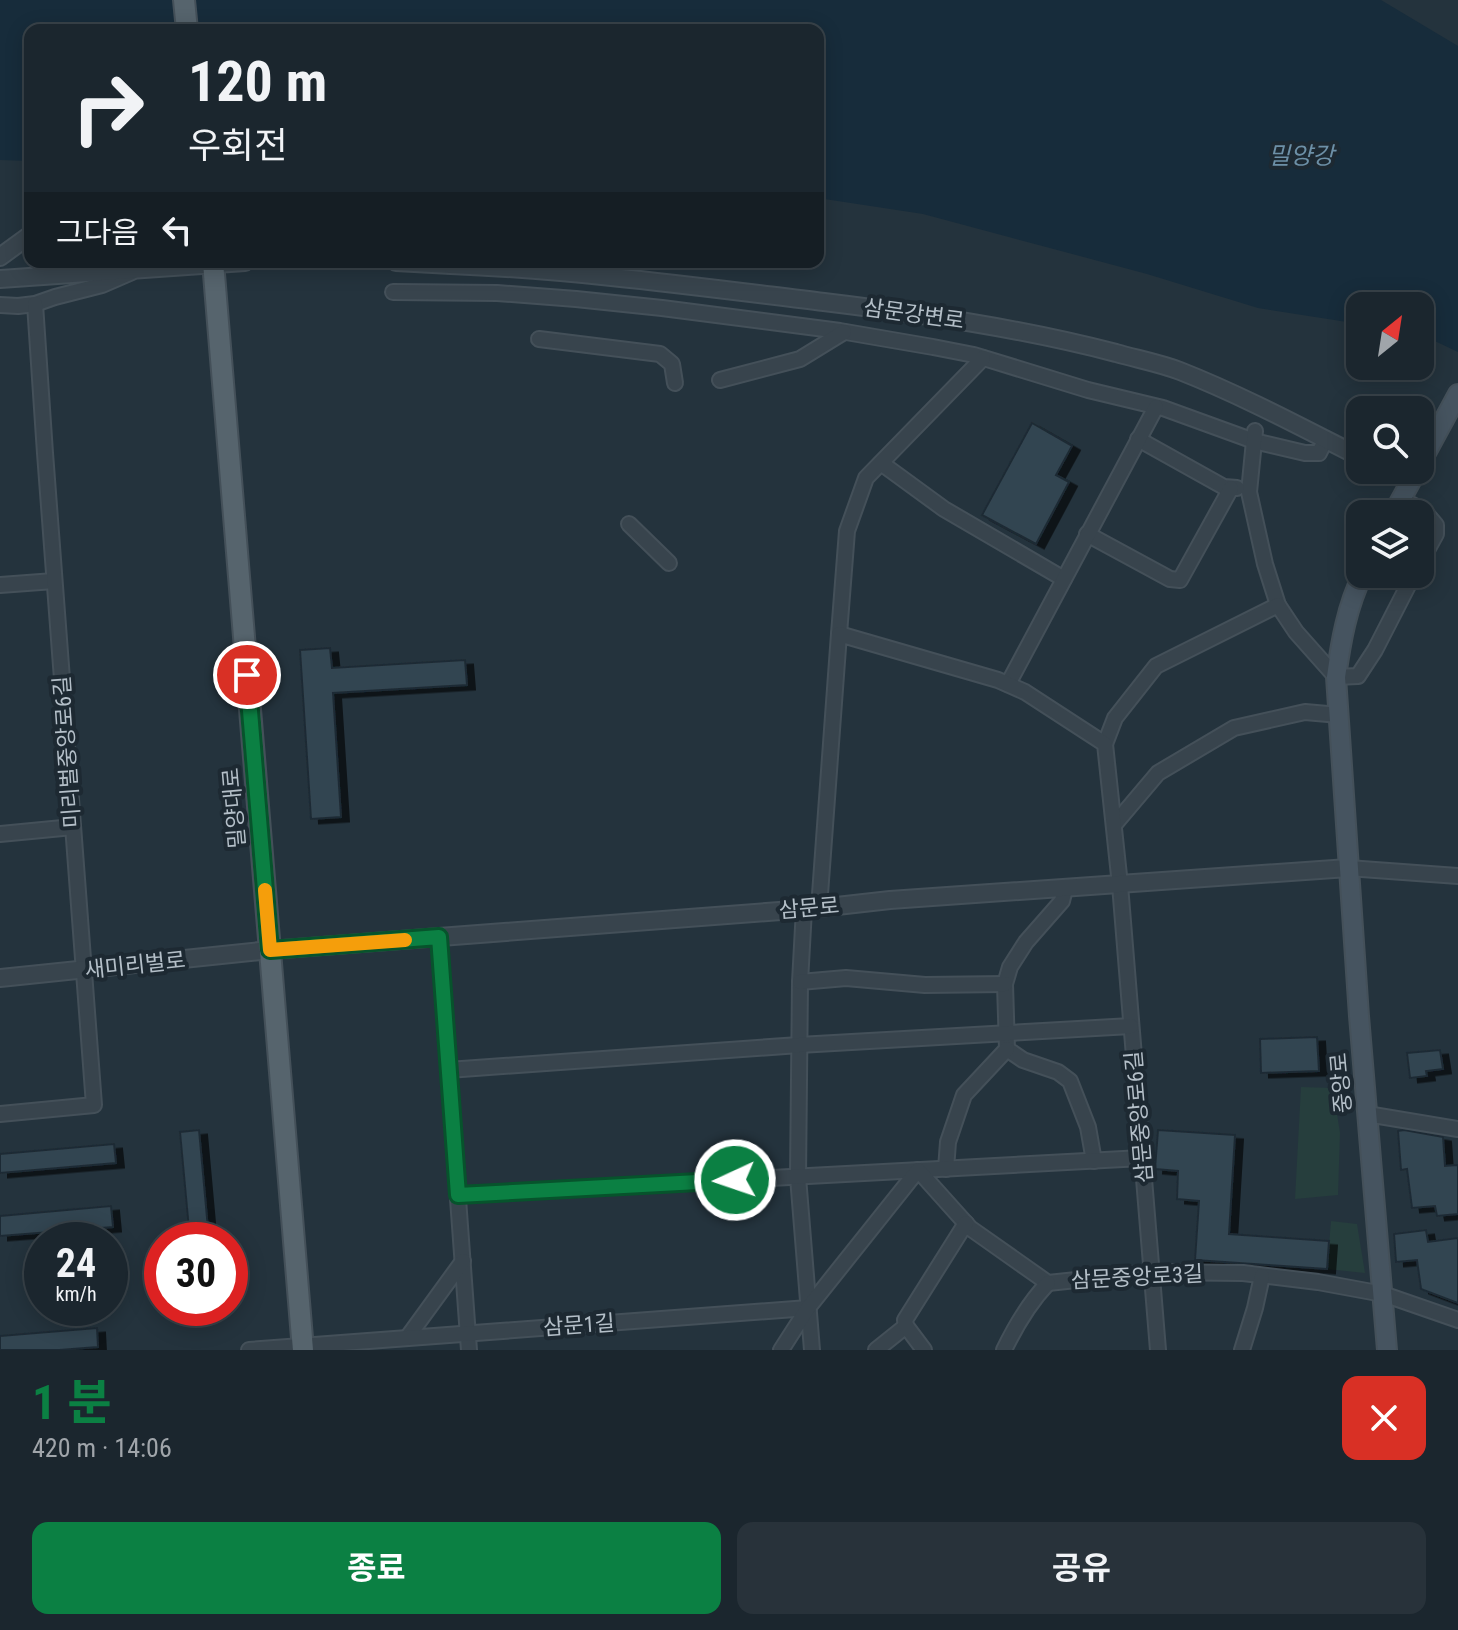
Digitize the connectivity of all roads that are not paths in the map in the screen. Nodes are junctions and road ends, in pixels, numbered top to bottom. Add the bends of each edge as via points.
1 (184, 0) edge
2 (186, 24) edge
3 (24, 239) edge
4 (0, 257) edge
5 (70, 268) edge
6 (162, 268) edge
7 (213, 268) edge
8 (511, 268) edge
9 (136, 270) junction
10 (0, 279) edge
11 (393, 292) dead end
12 (35, 304) junction
13 (0, 305) edge
14 (844, 332) junction
15 (539, 339) dead end
16 (983, 358) junction
17 (720, 380) dead end
18 (675, 383) dead end
19 (1458, 394) edge
20 (1156, 407) junction
21 (1254, 436) junction
22 (1434, 438) edge
23 (1138, 439) junction
24 (1326, 439) junction
25 (1346, 450) edge
26 (881, 463) junction
27 (1250, 487) junction
28 (1231, 488) junction
29 (629, 524) dead end
30 (1087, 534) junction
31 (669, 563) dead end
32 (1064, 579) junction
33 (54, 581) junction
34 (0, 585) edge
35 (1356, 588) edge
36 (1407, 588) edge
37 (1278, 605) junction
38 (839, 634) junction
39 (1336, 677) junction
40 (1008, 684) junction
41 (1339, 715) junction
42 (1105, 744) junction
43 (1114, 825) junction
44 (73, 827) junction
45 (0, 834) edge
46 (1348, 868) junction
47 (1458, 876) edge
48 (1120, 885) junction
49 (1065, 889) junction
50 (811, 908) junction
51 (439, 937) junction
52 (270, 950) junction
53 (84, 970) junction
54 (0, 978) edge
55 (800, 982) junction
56 (1005, 984) junction
57 (1131, 1026) junction
58 (1007, 1041) junction
59 (799, 1045) junction
60 (448, 1070) junction
61 (0, 1114) edge
62 (1367, 1114) junction
63 (1458, 1129) edge
64 (1142, 1158) junction
65 (1094, 1161) junction
66 (946, 1169) junction
67 (918, 1170) junction
68 (798, 1177) junction
69 (458, 1195) junction
70 (966, 1223) junction
71 (463, 1261) junction
72 (1151, 1272) junction
73 (1262, 1276) junction
74 (1048, 1283) junction
75 (1383, 1294) junction
76 (808, 1308) junction
77 (1458, 1320) edge
78 (906, 1326) junction
79 (468, 1334) junction
80 (407, 1338) junction
81 (303, 1348) edge
82 (249, 1350) edge
83 (469, 1350) edge
84 (781, 1350) edge
85 (812, 1350) edge
86 (876, 1350) edge
87 (924, 1350) edge
88 (1004, 1350) edge
89 (1158, 1350) edge
90 (1242, 1350) edge
91 (1387, 1350) edge

1 - 2 main road
3 - 4 street
5 - 9 street
5 - 10 street
6 - 9 street
7 - 52 main road, 밀양대로
8 - 24 street, 삼문강변로 via 869,307 1080,344 1178,370
9 - 12 street
11 - 14 street via 576,299
12 - 13 street
12 - 33 street, 미리벌중앙로6길
14 - 16 street
14 - 17 street via 800,359
15 - 18 street via 660,354 672,364
16 - 20 street
16 - 26 street
19 - 22 main road
20 - 21 street
20 - 23 street
21 - 24 street via 1305,453 1319,453
21 - 27 street
23 - 28 street
23 - 30 street
24 - 25 street, 삼문강변로
26 - 32 street via 944,509
26 - 38 street via 866,478 847,531
27 - 28 street
27 - 37 street
28 - 30 street via 1180,580
29 - 31 street
30 - 32 street
32 - 40 street
33 - 34 street
33 - 44 street, 미리벌중앙로6길
35 - 39 main road, 중앙로
36 - 39 street via 1358,676
37 - 39 street
37 - 42 street via 1156,666 1115,718
38 - 40 street
38 - 50 street
39 - 41 main road, 중앙로
40 - 42 street
41 - 43 street via 1305,712 1234,728 1158,773
41 - 46 main road, 중앙로
42 - 43 street, 삼문중앙로6길
43 - 48 street, 삼문중앙로6길
44 - 45 street
44 - 53 street, 미리벌중앙로6길
46 - 47 street
46 - 48 street, 삼문로
46 - 62 main road, 중앙로
48 - 49 street, 삼문로
48 - 57 street, 삼문중앙로6길
49 - 50 street, 삼문로
49 - 56 street via 1062,901 1010,967
50 - 51 street, 삼문로
50 - 55 street
51 - 52 street, 삼문로
51 - 60 street
52 - 53 street, 새미리벌로
52 - 81 main road, 밀양대로
53 - 54 street, 새미리벌로
53 - 61 street, 미리벌중앙로6길 via 94,1105
55 - 56 street via 846,978 925,985
55 - 59 street
56 - 58 street
57 - 58 street
57 - 64 street, 삼문중앙로6길
58 - 59 street
58 - 65 street via 1023,1060 1070,1081 1088,1127
58 - 66 street via 964,1095 948,1142
59 - 60 street
59 - 68 street
60 - 69 street
62 - 63 street
62 - 75 main road, 중앙로
64 - 65 street
64 - 72 street, 삼문중앙로6길
65 - 66 street
66 - 67 street
67 - 68 street
67 - 70 street, 삼문중앙로3길
67 - 76 street
68 - 69 street
68 - 76 street
69 - 71 street
70 - 74 street, 삼문중앙로3길
70 - 78 street
71 - 79 street
71 - 80 street
72 - 73 street, 삼문중앙로3길
72 - 74 street, 삼문중앙로3길
72 - 89 street, 삼문중앙로6길
73 - 75 street, 삼문중앙로3길
73 - 90 street
74 - 88 street
75 - 77 street
75 - 91 main road, 중앙로
76 - 79 street, 삼문1길
76 - 84 street
76 - 85 street
78 - 86 street
78 - 87 street
79 - 80 street, 삼문1길
79 - 83 street
80 - 81 street, 삼문1길
81 - 82 street, 삼문1길

